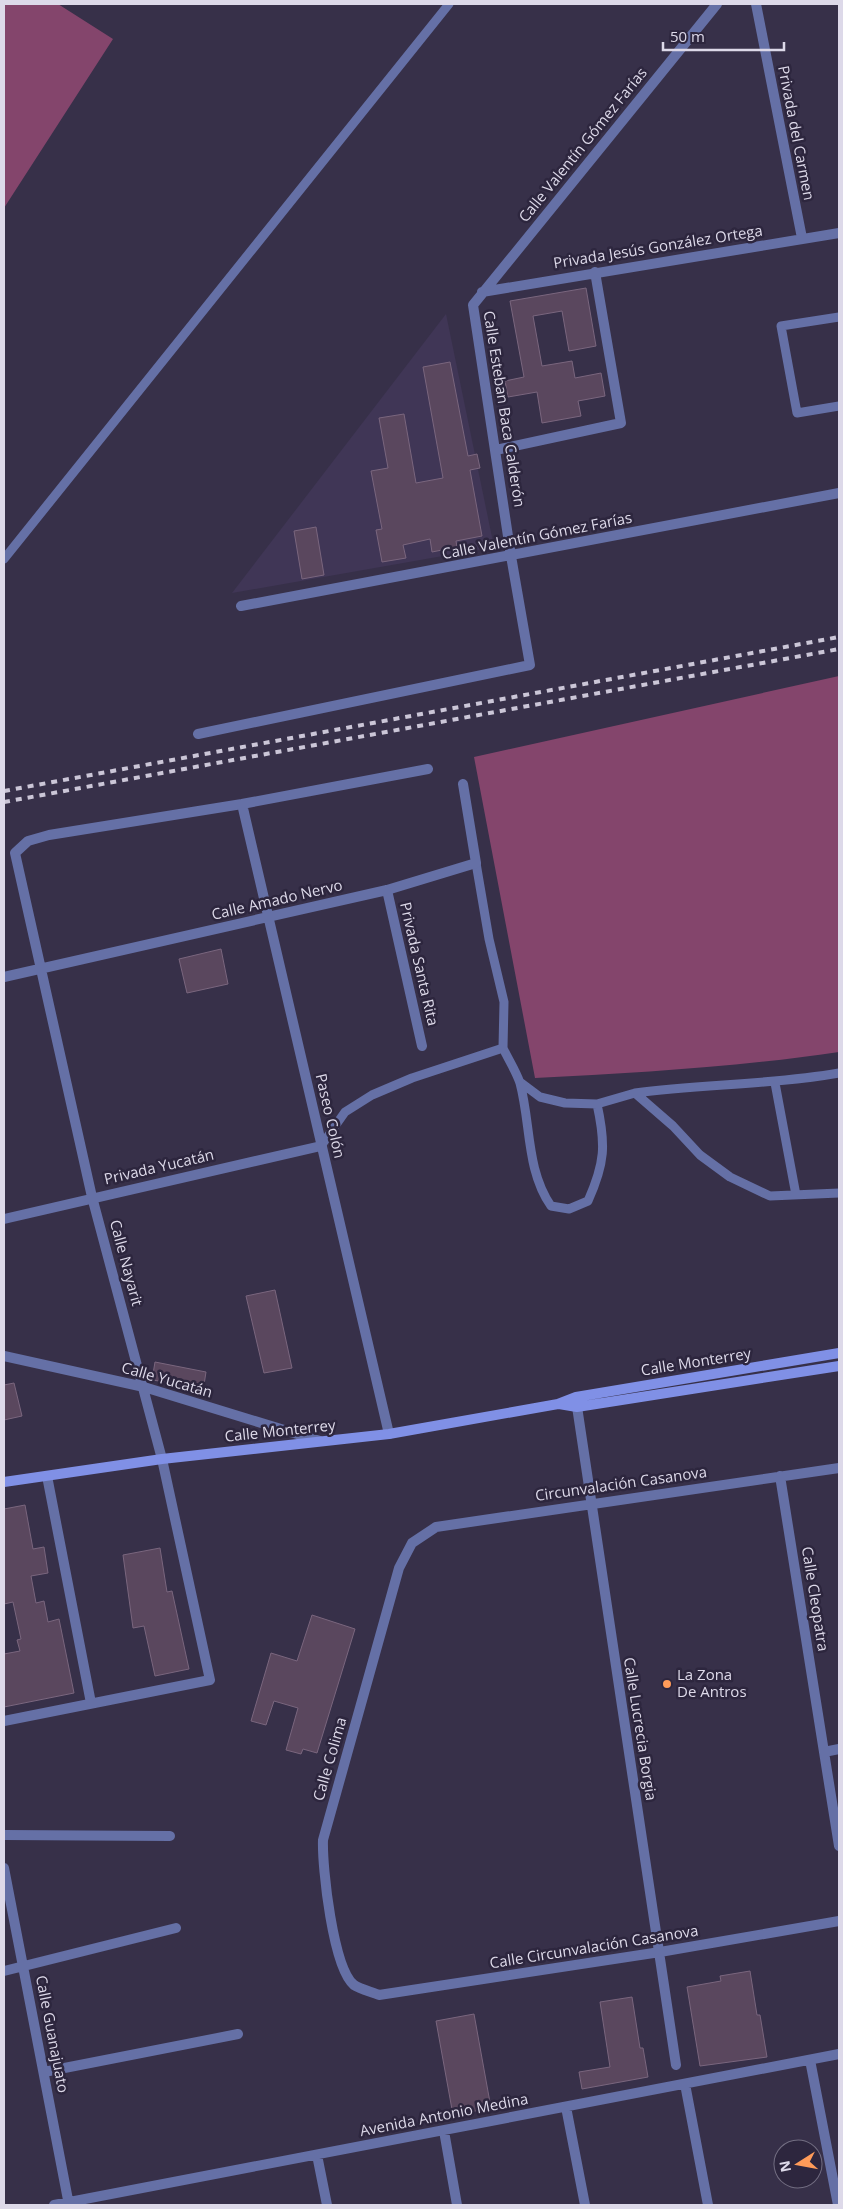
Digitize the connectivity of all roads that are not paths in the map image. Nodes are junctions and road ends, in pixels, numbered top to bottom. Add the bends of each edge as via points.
1 (449, 4) edge
2 (717, 4) edge
3 (756, 4) edge
4 (839, 233) edge
5 (802, 238) junction
6 (595, 272) junction
7 (482, 292) junction
8 (473, 305) joint
9 (839, 317) edge
10 (839, 406) edge
11 (496, 450) junction
12 (839, 494) edge
13 (511, 556) junction
14 (4, 559) edge
15 (241, 606) dead end
16 (198, 734) dead end
17 (428, 768) dead end
18 (463, 784) dead end
19 (242, 804) junction
20 (476, 863) junction
21 (387, 890) junction
22 (268, 918) junction
23 (39, 969) junction
24 (4, 977) edge
25 (422, 1046) dead end
26 (503, 1048) junction
27 (839, 1073) edge
28 (520, 1082) junction
29 (775, 1083) junction
30 (634, 1093) junction
31 (597, 1104) junction
32 (321, 1146) junction
33 (839, 1193) edge
34 (796, 1195) junction
35 (92, 1197) junction
36 (4, 1219) edge
37 (839, 1353) edge
38 (4, 1354) edge
39 (839, 1366) edge
40 (144, 1387) junction
41 (577, 1402) junction
42 (389, 1434) junction
43 (320, 1441) junction
44 (162, 1459) junction
45 (839, 1468) edge
46 (47, 1476) junction
47 (780, 1476) junction
48 (4, 1482) edge
49 (590, 1504) junction
50 (412, 1543) joint
51 (91, 1704) junction
52 (4, 1721) edge
53 (839, 1749) edge
54 (824, 1752) junction
55 (4, 1835) edge
56 (170, 1836) dead end
57 (839, 1846) edge
58 (4, 1868) edge
59 (839, 1921) edge
60 (176, 1928) dead end
61 (660, 1952) junction
62 (24, 1967) junction
63 (4, 1971) edge
64 (354, 1984) joint
65 (238, 2034) dead end
66 (839, 2054) edge
67 (810, 2060) junction
68 (676, 2065) dead end
69 (44, 2072) junction
70 (685, 2084) junction
71 (566, 2107) junction
72 (444, 2130) junction
73 (317, 2155) junction
74 (68, 2204) edge
75 (54, 2205) edge
76 (327, 2205) edge
77 (457, 2205) edge
78 (585, 2205) edge
79 (708, 2205) edge
80 (838, 2205) edge

1 - 14 lane
2 - 7 street, Calle Valentín Gómez Farías
3 - 5 street, Privada del Carmen
4 - 5 street, Privada Jesús González Ortega
5 - 6 street, Privada Jesús González Ortega
6 - 7 street, Privada Jesús González Ortega
6 - 11 street via 621,422
7 - 8 street, Calle Valentín Gómez Farías
8 - 11 street, Calle Esteban Baca Calderón
9 - 10 lane via 781,326 797,413
11 - 13 street, Calle Esteban Baca Calderón
12 - 13 street, Calle Valentín Gómez Farías
13 - 15 street, Calle Valentín Gómez Farías
13 - 16 street, Calle Esteban Baca Calderón via 530,665
17 - 19 street
18 - 20 street
19 - 22 street, Paseo Colón
19 - 23 street, Calle Nayarit via 28,841 15,853
20 - 21 street, Calle Amado Nervo
20 - 26 lane via 504,1002
21 - 22 street, Calle Amado Nervo
21 - 25 street, Privada Santa Rita
22 - 23 street, Calle Amado Nervo
22 - 32 street, Paseo Colón
23 - 24 street, Calle Amado Nervo
23 - 35 street, Calle Nayarit
26 - 28 lane
26 - 32 lane via 372,1095 345,1112
27 - 29 lane
28 - 31 lane via 540,1097
28 - 31 lane via 533,1164 541,1191 551,1206 569,1208 588,1201 599,1176 604,1137
29 - 30 lane via 686,1086
29 - 34 lane
30 - 31 lane
30 - 34 lane via 673,1126 700,1155 730,1177 770,1196
32 - 35 street, Privada Yucatán
32 - 42 street, Paseo Colón
33 - 34 lane
35 - 36 street, Privada Yucatán
35 - 40 street, Calle Nayarit
37 - 41 street, Calle Monterrey
38 - 40 street, Calle Yucatán
39 - 41 street, Calle Monterrey
40 - 43 street, Calle Yucatán
40 - 44 street, Calle Nayarit
41 - 42 street, Calle Monterrey
41 - 49 street, Calle Lucrecia Borgia
42 - 43 street, Calle Monterrey
43 - 44 street, Calle Monterrey
44 - 46 street, Calle Monterrey
44 - 51 street, Calle Nayarit via 210,1680
45 - 47 street, Circunvalación Casanova
46 - 48 street, Calle Monterrey
46 - 51 street
47 - 49 street, Circunvalación Casanova
47 - 54 street, Calle Cleopatra
49 - 50 street, Circunvalación Casanova via 436,1527
49 - 61 street, Calle Lucrecia Borgia
50 - 64 street, Calle Colima via 399,1568 323,1840 322,1862 339,1961
51 - 52 street
53 - 54 street
54 - 57 street, Calle Cleopatra
55 - 56 street
58 - 62 street, Calle Guanajuato
59 - 61 street, Calle Circunvalación Casanova
60 - 62 street
61 - 64 street, Calle Circunvalación Casanova via 379,1994
61 - 68 street, Calle Lucrecia Borgia
62 - 63 street
62 - 69 street, Calle Guanajuato
65 - 69 street
66 - 67 street, Avenida Antonio Medina
67 - 70 street, Avenida Antonio Medina
67 - 80 street
69 - 74 street, Calle Guanajuato
70 - 71 street, Avenida Antonio Medina
70 - 79 street
71 - 72 street, Avenida Antonio Medina
71 - 78 street
72 - 73 street, Avenida Antonio Medina
72 - 77 street
73 - 74 street, Avenida Antonio Medina
73 - 76 street
74 - 75 street, Avenida Antonio Medina

